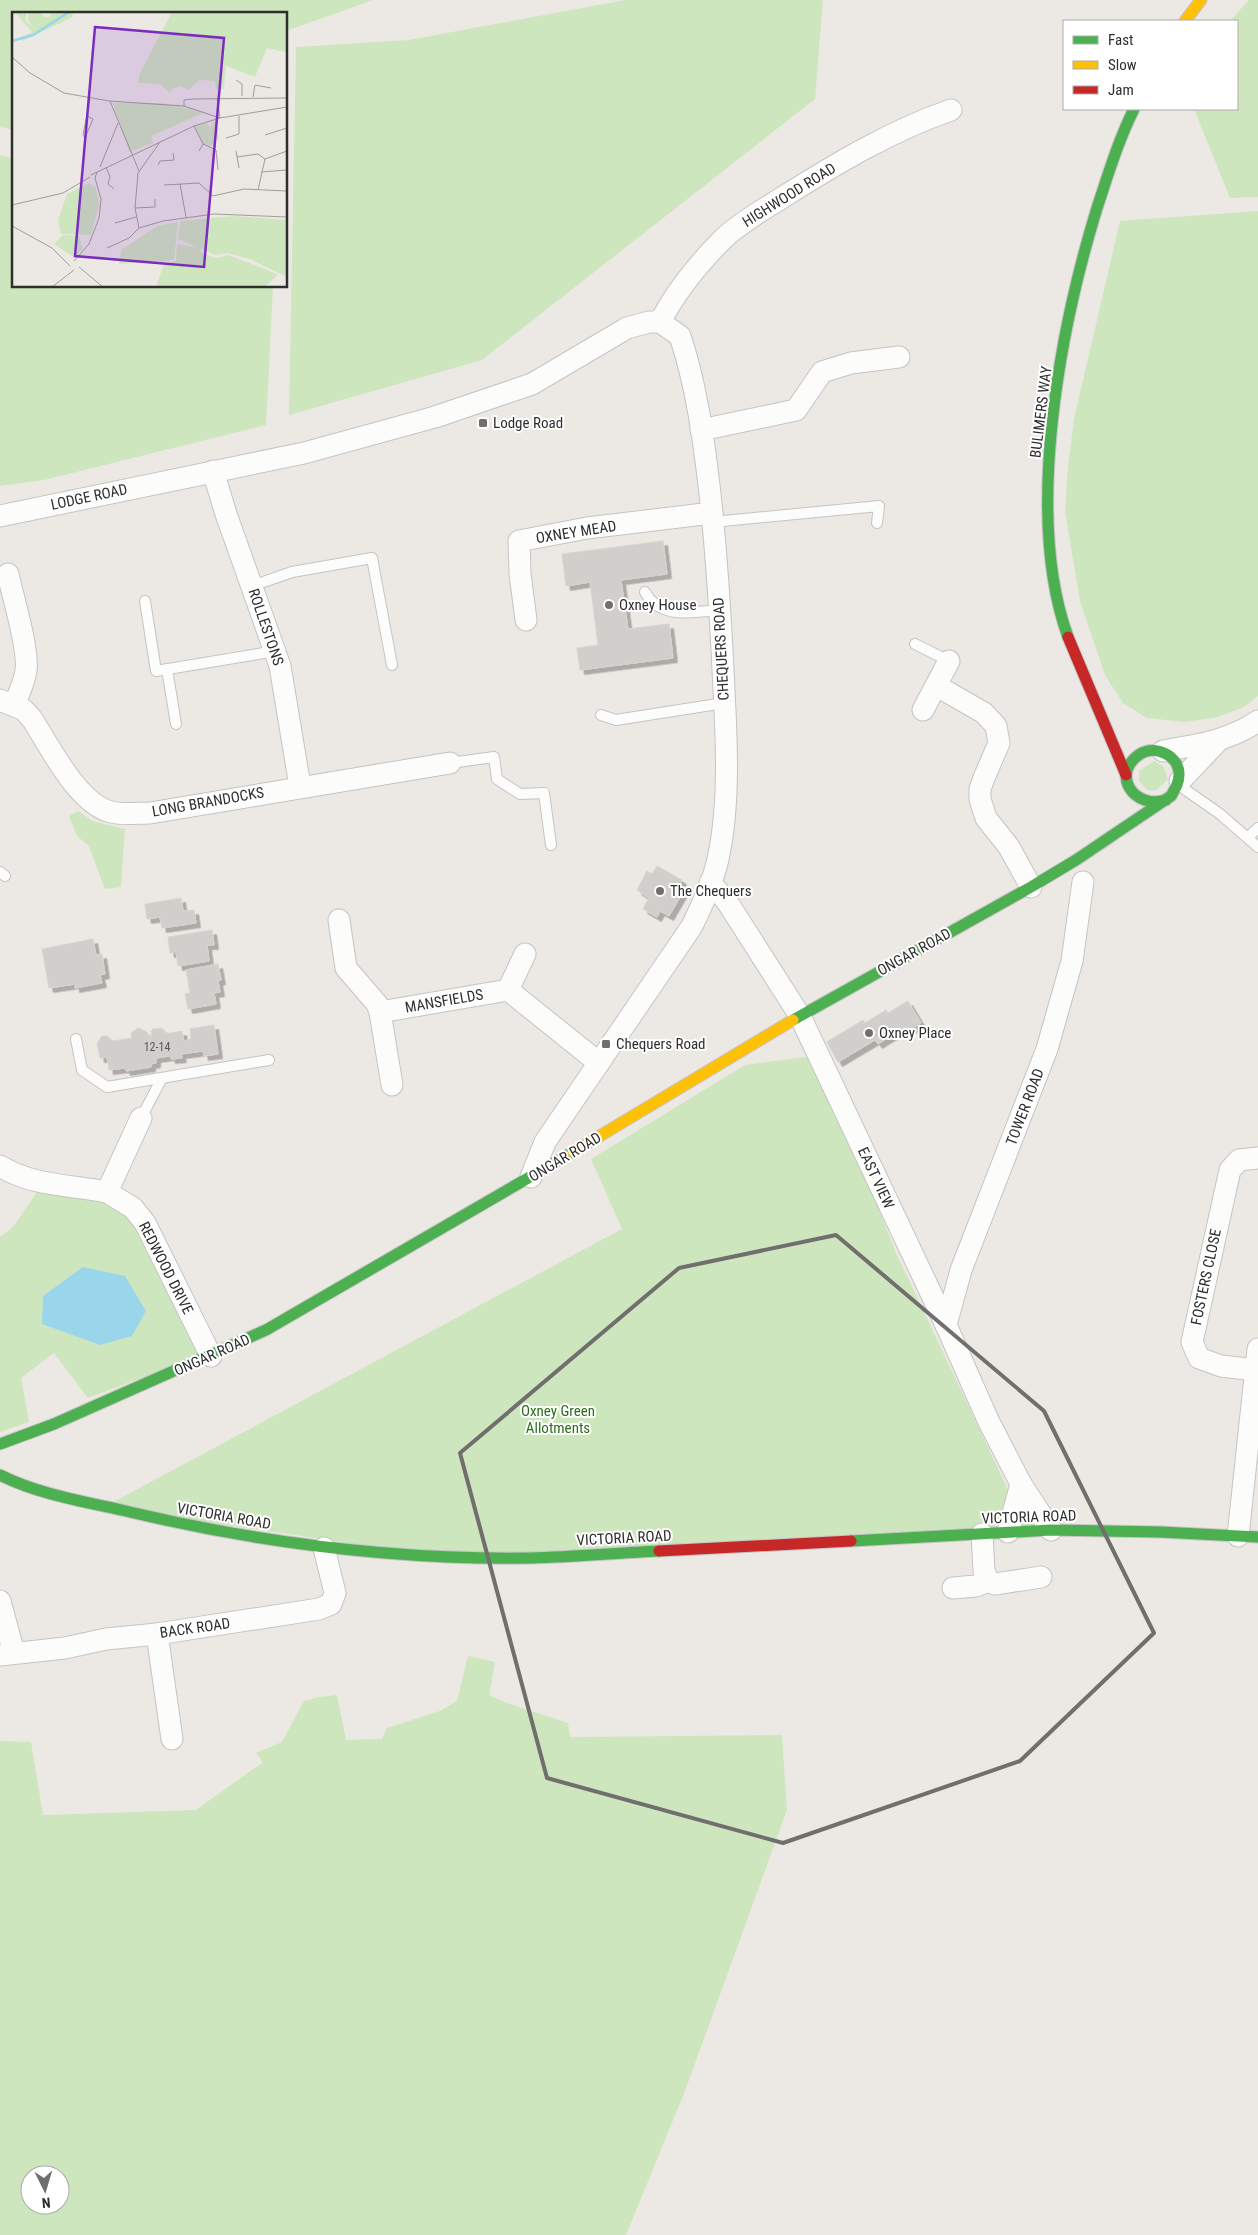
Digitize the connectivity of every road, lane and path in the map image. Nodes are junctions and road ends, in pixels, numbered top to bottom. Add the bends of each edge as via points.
1 (1199, 1) edge
2 (1186, 20) edge
3 (951, 110) dead end
4 (1133, 110) edge
5 (660, 322) junction
6 (899, 357) dead end
7 (701, 430) junction
8 (213, 471) junction
9 (0, 516) edge
10 (712, 518) junction
11 (877, 523) dead end
12 (8, 574) dead end
13 (252, 586) junction
14 (645, 592) dead end
15 (144, 601) dead end
16 (720, 610) junction
17 (526, 620) dead end
18 (915, 644) dead end
19 (276, 651) junction
20 (949, 661) joint
21 (392, 665) dead end
22 (167, 669) junction
23 (937, 686) junction
24 (7, 702) edge
25 (724, 703) junction
26 (924, 710) dead end
27 (601, 715) dead end
28 (1105, 720) junction
29 (1258, 721) edge
30 (176, 724) dead end
31 (1119, 729) dead end
32 (1140, 742) dead end
33 (1217, 742) junction
34 (1159, 750) junction
35 (450, 763) joint
36 (1127, 779) junction
37 (1180, 783) junction
38 (300, 786) junction
39 (1166, 800) junction
40 (1122, 801) dead end
41 (1117, 818) dead end
42 (1258, 828) edge
43 (1112, 835) junction
44 (1248, 837) junction
45 (550, 845) dead end
46 (1258, 847) edge
47 (1083, 882) dead end
48 (710, 883) junction
49 (1031, 887) junction
50 (339, 920) dead end
51 (525, 954) dead end
52 (508, 990) junction
53 (380, 1012) junction
54 (800, 1016) junction
55 (76, 1039) dead end
56 (269, 1060) dead end
57 (599, 1063) junction
58 (162, 1078) junction
59 (392, 1085) dead end
60 (141, 1118) joint
61 (1258, 1158) edge
62 (0, 1166) edge
63 (532, 1177) junction
64 (107, 1192) junction
65 (946, 1326) junction
66 (211, 1356) junction
67 (1257, 1360) edge
68 (0, 1444) edge
69 (0, 1475) edge
70 (1021, 1484) junction
71 (1052, 1530) junction
72 (1008, 1532) junction
73 (982, 1534) junction
74 (1248, 1537) edge
75 (324, 1548) junction
76 (1041, 1577) dead end
77 (988, 1581) junction
78 (953, 1588) dead end
79 (0, 1601) edge
80 (157, 1634) junction
81 (7, 1654) edge
82 (172, 1739) dead end

1 - 2 street
3 - 5 street, HIGHWOOD ROAD via 922,120 872,145 749,219 725,237 699,265 671,299
4 - 28 street, BULIMERS WAY via 1092,222 1058,386 1050,462 1048,520 1052,572 1060,609 1079,664
5 - 7 street, CHEQUERS ROAD via 680,336 688,360
5 - 8 street, LODGE ROAD via 627,328 537,381 478,403 304,453
6 - 7 street via 851,363 822,372 796,410
7 - 10 street, CHEQUERS ROAD
8 - 9 street, LODGE ROAD
8 - 13 street, ROLLESTONS
10 - 11 lane via 878,506
10 - 16 street, CHEQUERS ROAD
10 - 17 street, OXNEY MEAD via 587,528 519,541
12 - 24 street, LONG BRANDOCKS via 26,657 26,671 22,685
13 - 19 street, ROLLESTONS
13 - 21 lane via 292,572 372,558
14 - 16 lane via 659,609 669,612
15 - 22 lane via 156,671
16 - 25 street, CHEQUERS ROAD
18 - 20 lane
19 - 22 lane
19 - 38 street, ROLLESTONS
20 - 23 street
22 - 30 lane
23 - 26 street
23 - 49 street via 984,713 996,726 999,743 980,789 980,798 986,818 1009,847
24 - 38 street, LONG BRANDOCKS via 24,710 32,719 76,787 94,804 111,812 150,813
25 - 27 lane via 616,720
25 - 48 street, CHEQUERS ROAD via 724,795 718,859
28 - 31 street
28 - 36 street, BULIMERS WAY
29 - 33 street, ONGAR ROAD via 1243,732
32 - 34 street
33 - 34 street, ONGAR ROAD
33 - 37 street, ONGAR ROAD
34 - 36 street, ONGAR ROAD via 1143,751 1135,757 1129,766
34 - 37 street via 1178,764
35 - 38 street, LONG BRANDOCKS
35 - 45 lane via 494,757 497,779 520,794 544,793
36 - 39 street via 1132,793 1142,801
36 - 40 street, ONGAR ROAD
37 - 39 street, ONGAR ROAD
37 - 44 lane
39 - 43 street, ONGAR ROAD
41 - 43 street
42 - 44 lane
43 - 49 street, ONGAR ROAD
44 - 46 lane
47 - 65 street, TOWER ROAD via 1072,961 1047,1049 961,1270
48 - 54 street, EAST VIEW via 726,900
48 - 57 street, CHEQUERS ROAD via 692,926
49 - 54 street, ONGAR ROAD
50 - 53 street via 346,968 377,1004
51 - 52 street
52 - 53 street, MANSFIELDS
52 - 57 street
53 - 59 street
54 - 63 street, ONGAR ROAD
54 - 65 street, EAST VIEW
55 - 58 lane via 82,1070 107,1087
56 - 58 lane
57 - 63 street, CHEQUERS ROAD via 545,1142
58 - 60 lane
60 - 64 street
61 - 67 street, FOSTERS CLOSE via 1239,1160 1230,1170 1192,1342 1199,1358 1221,1366
62 - 64 street, REDWOOD DRIVE via 31,1180
63 - 66 street, ONGAR ROAD via 266,1330
64 - 66 street, REDWOOD DRIVE via 133,1208 145,1223
65 - 70 street, EAST VIEW
66 - 68 street, ONGAR ROAD
67 - 74 street, FOSTERS CLOSE
69 - 75 street, VICTORIA ROAD via 44,1492 104,1507
70 - 71 street, EAST VIEW
70 - 72 street
71 - 72 street, VICTORIA ROAD
71 - 74 street, VICTORIA ROAD
72 - 73 street, VICTORIA ROAD
73 - 75 street, VICTORIA ROAD via 530,1558
73 - 77 street via 984,1571
75 - 80 street, BACK ROAD via 335,1593 331,1604 319,1609
76 - 77 street via 995,1584
77 - 78 street via 976,1586
79 - 81 street
80 - 81 street, BACK ROAD
80 - 82 street

